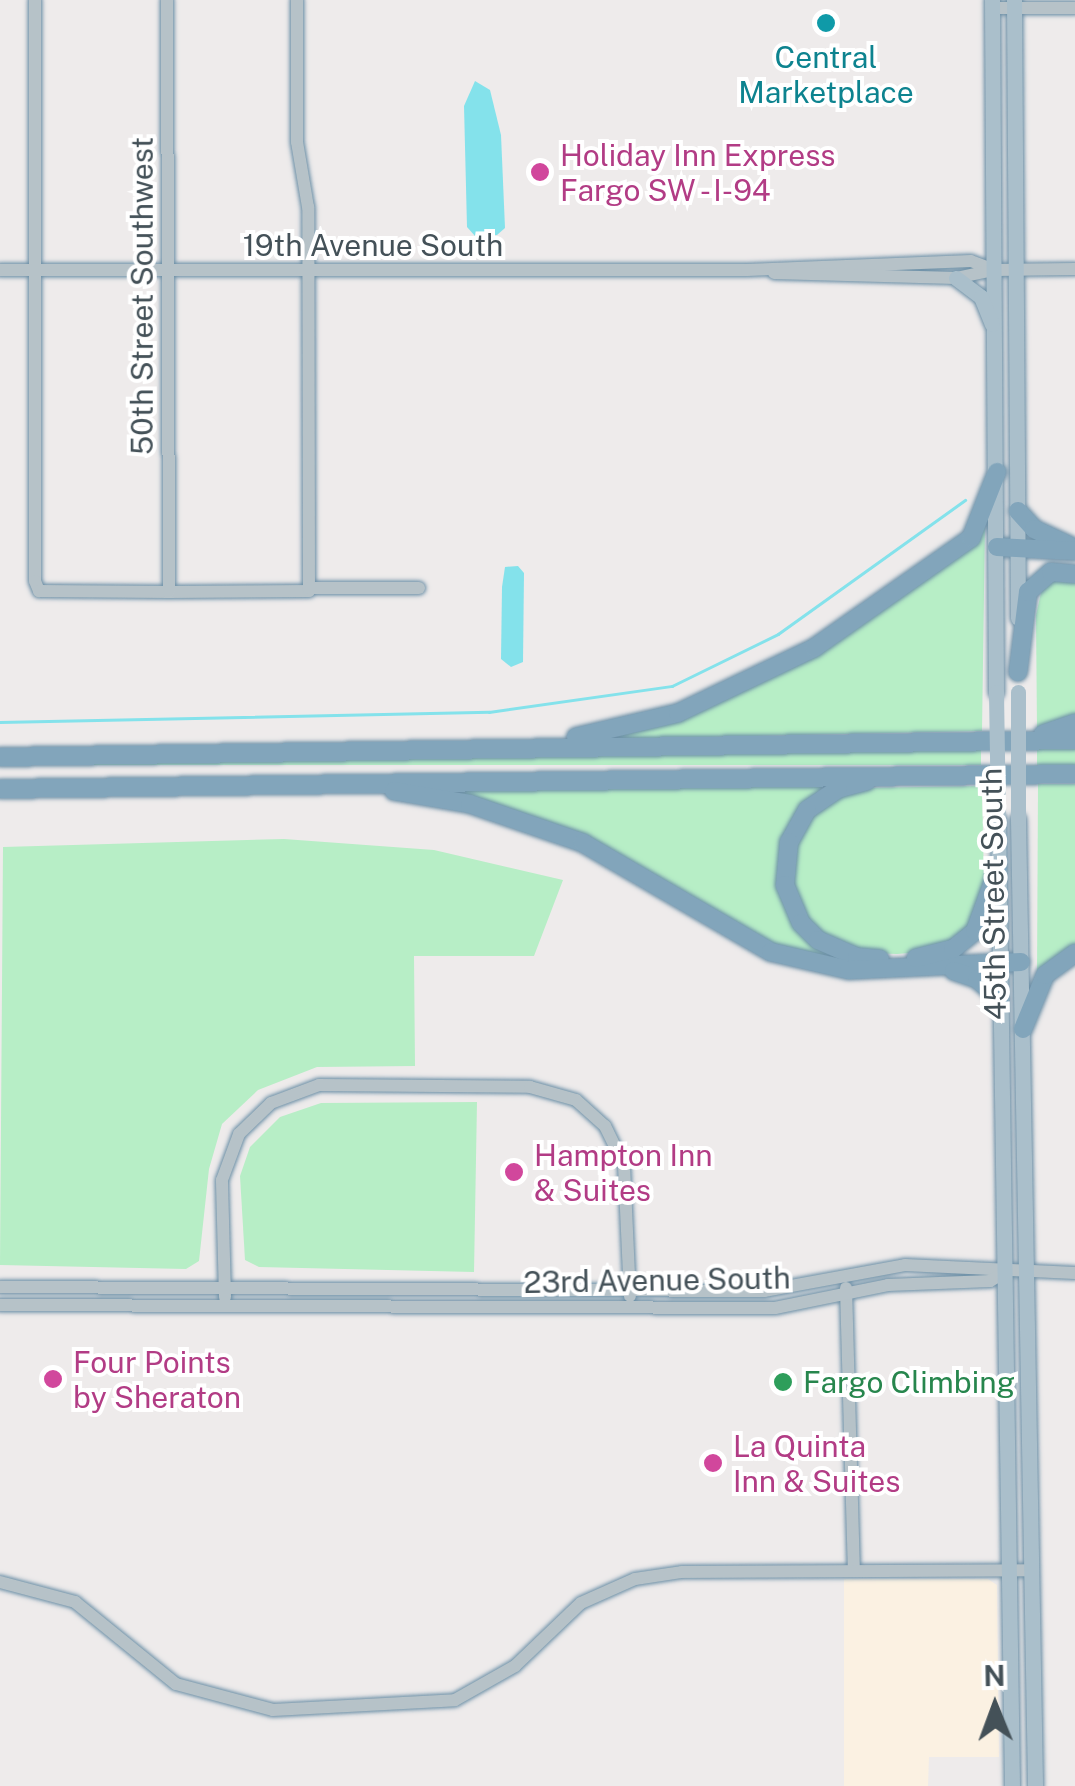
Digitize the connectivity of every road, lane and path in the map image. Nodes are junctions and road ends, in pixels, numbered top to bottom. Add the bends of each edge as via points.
1 (36, 0) edge
2 (167, 0) edge
3 (298, 0) edge
4 (992, 4) edge
5 (1014, 4) edge
6 (1075, 8) edge
7 (1075, 269) edge
8 (0, 270) edge
9 (35, 270) junction
10 (166, 270) junction
11 (308, 270) junction
12 (746, 270) junction
13 (995, 270) junction
14 (1019, 270) junction
15 (956, 278) junction
16 (996, 331) junction
17 (997, 472) junction
18 (1018, 511) junction
19 (997, 546) junction
20 (1018, 547) junction
21 (1075, 550) edge
22 (1075, 574) edge
23 (419, 588) dead end
24 (308, 590) junction
25 (169, 592) junction
26 (1018, 672) junction
27 (1075, 723) edge
28 (1075, 740) edge
29 (965, 742) junction
30 (529, 746) junction
31 (0, 757) edge
32 (914, 773) junction
33 (1075, 774) edge
34 (339, 786) junction
35 (0, 789) edge
36 (998, 868) junction
37 (1075, 952) edge
38 (1021, 962) junction
39 (1000, 964) junction
40 (939, 968) junction
41 (1000, 1000) junction
42 (1024, 1029) junction
43 (1005, 1272) junction
44 (1028, 1272) junction
45 (1075, 1273) edge
46 (845, 1276) junction
47 (0, 1288) edge
48 (224, 1290) junction
49 (361, 1290) junction
50 (418, 1290) junction
51 (630, 1290) junction
52 (847, 1294) junction
53 (0, 1304) edge
54 (225, 1307) junction
55 (296, 1307) junction
56 (365, 1308) junction
57 (631, 1308) junction
58 (854, 1570) junction
59 (1006, 1570) junction
60 (1032, 1570) junction
61 (0, 1582) edge
62 (1012, 1786) edge
63 (1035, 1786) edge

1 - 9 street
2 - 10 street, 50th Street Southwest
3 - 11 street via 297,142
4 - 5 street
4 - 13 main road, 45th Street South
5 - 6 street
5 - 14 main road, 45th Street South
7 - 14 street, 19th Avenue South
8 - 9 street, 19th Avenue South
9 - 10 street, 19th Avenue South
9 - 25 street via 39,591
10 - 11 street, 19th Avenue South
10 - 25 street, 50th Street Southwest
11 - 12 street, 19th Avenue South
11 - 24 street
12 - 13 street, 19th Avenue South via 971,261
12 - 15 street, 19th Avenue South via 814,278
13 - 14 street, 19th Avenue South
13 - 15 street, 19th Avenue South
13 - 16 main road, 45th Street South
14 - 18 main road, 45th Street South
15 - 16 main road via 981,297
16 - 17 main road, 45th Street South
17 - 19 main road, 45th Street South
17 - 30 highway via 971,538 814,648 678,713
18 - 20 main road, 45th Street South
18 - 21 highway via 1034,529
19 - 20 highway
19 - 36 main road, 45th Street South, bridge
20 - 21 highway
20 - 26 main road, 45th Street South
22 - 26 highway via 1051,572 1028,592
23 - 24 street
24 - 25 street
26 - 38 main road, 45th Street South, bridge
27 - 29 highway via 1056,732
28 - 29 highway
29 - 30 highway
30 - 31 highway
32 - 33 highway
32 - 34 highway
32 - 36 highway via 838,789 807,810 784,865 801,923 834,950 857,958 939,955 976,930
34 - 35 highway
34 - 40 highway via 470,804 583,842 771,952 850,970
36 - 39 main road, 45th Street South
37 - 42 highway via 1045,975
38 - 39 highway
38 - 42 main road, 45th Street South
39 - 40 highway
39 - 41 main road, 45th Street South
40 - 41 highway via 977,979
41 - 43 main road, 45th Street South
42 - 44 main road, 45th Street South
43 - 44 street, 23rd Avenue South
43 - 46 street, 23rd Avenue South via 992,1266 905,1265
43 - 52 street, 23rd Avenue South via 990,1282 888,1285
43 - 59 main road, 45th Street South
44 - 45 street, 23rd Avenue South
44 - 60 main road, 45th Street South
46 - 51 street, 23rd Avenue South via 764,1291
46 - 52 street
47 - 48 street, 23rd Avenue South
48 - 49 street, 23rd Avenue South
48 - 51 street via 222,1180 239,1134 271,1103 338,1085 530,1087 576,1100 605,1126 624,1165
48 - 54 street
49 - 50 street, 23rd Avenue South
49 - 55 street, 23rd Avenue South via 356,1298 310,1299
50 - 51 street, 23rd Avenue South
50 - 56 street, 23rd Avenue South via 371,1296
51 - 57 street
52 - 57 street, 23rd Avenue South via 776,1308
52 - 58 street
53 - 54 street, 23rd Avenue South
54 - 55 street, 23rd Avenue South
55 - 56 street, 23rd Avenue South
56 - 57 street, 23rd Avenue South
58 - 59 street
58 - 61 street via 635,1579 581,1603 515,1666 455,1700 273,1710 176,1684 75,1602
59 - 60 street
59 - 62 main road, 45th Street South
60 - 63 main road, 45th Street South

